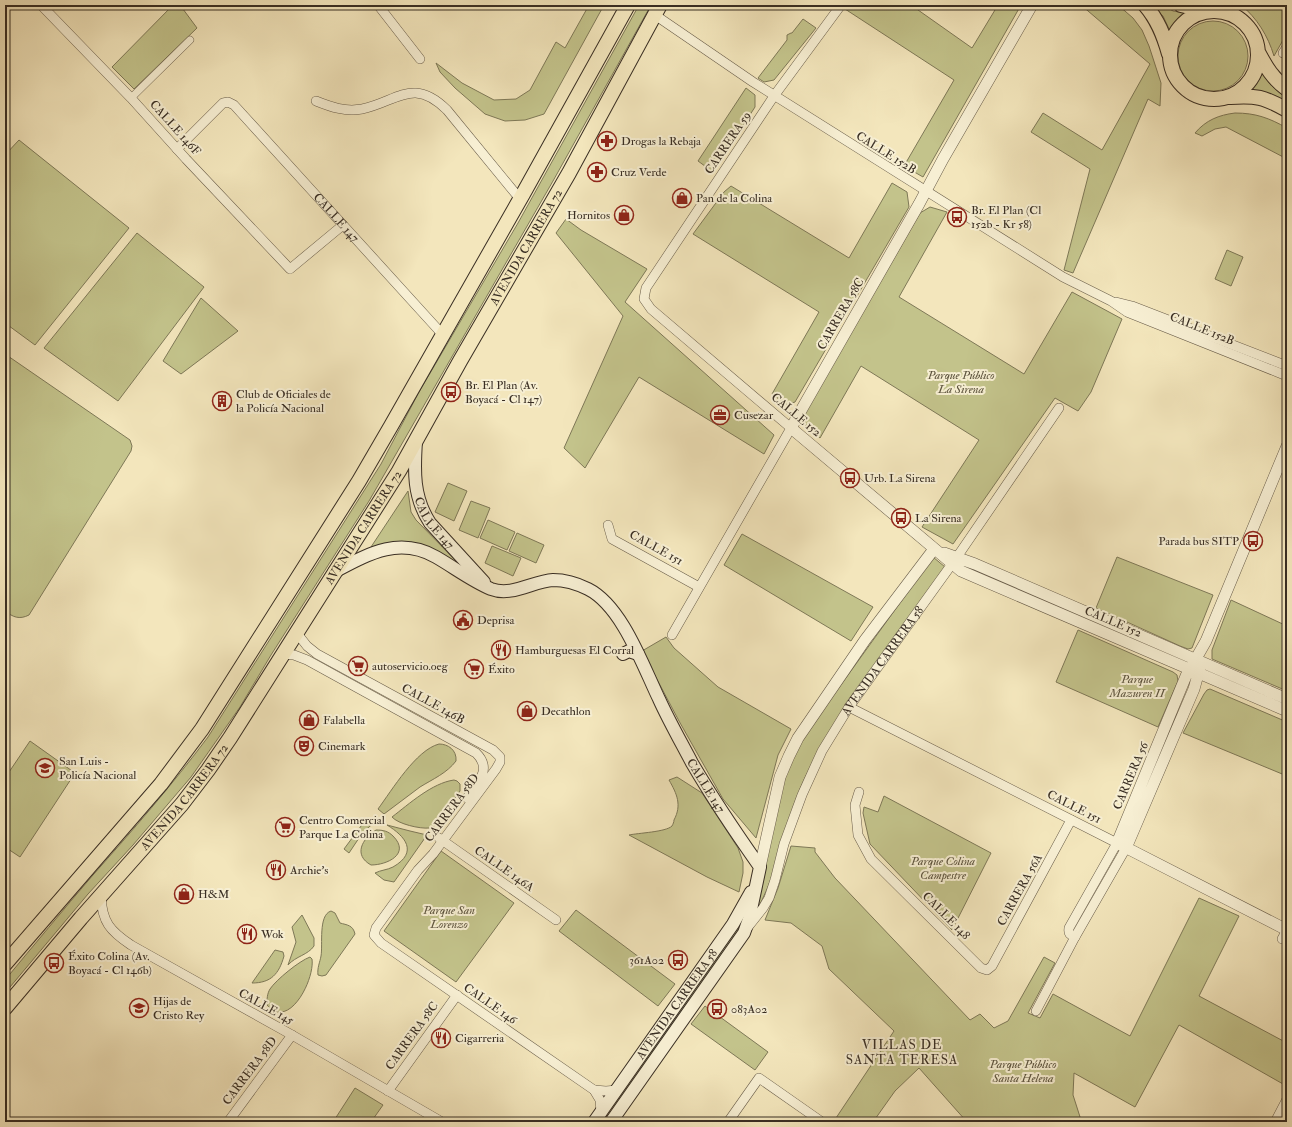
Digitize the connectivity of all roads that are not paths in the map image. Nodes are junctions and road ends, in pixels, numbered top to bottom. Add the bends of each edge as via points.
1 (41, 5) edge
2 (378, 5) edge
3 (628, 5) edge
4 (841, 5) edge
5 (1032, 5) edge
6 (1145, 5) edge
7 (1181, 5) edge
8 (658, 10) edge
9 (1209, 11) junction
10 (190, 40) dead end
11 (1258, 52) junction
12 (1170, 58) junction
13 (420, 59) dead end
14 (1287, 89) edge
15 (774, 96) junction
16 (132, 98) junction
17 (1226, 98) junction
18 (316, 101) dead end
19 (1287, 110) edge
20 (177, 149) junction
21 (925, 192) junction
22 (520, 199) junction
23 (343, 225) junction
24 (644, 299) joint
25 (1111, 301) junction
26 (443, 335) junction
27 (1287, 366) edge
28 (1287, 376) edge
29 (1059, 408) dead end
30 (791, 428) junction
31 (416, 440) junction
32 (1287, 446) edge
33 (608, 525) dead end
34 (934, 549) junction
35 (954, 561) junction
36 (334, 572) junction
37 (699, 587) junction
38 (491, 589) junction
39 (296, 632) junction
40 (672, 635) dead end
41 (283, 654) junction
42 (334, 664) junction
43 (1196, 667) junction
44 (330, 673) junction
45 (1287, 699) edge
46 (848, 707) junction
47 (1287, 711) edge
48 (500, 757) joint
49 (483, 763) joint
50 (859, 792) dead end
51 (1072, 820) junction
52 (441, 839) junction
53 (1121, 845) junction
54 (760, 867) junction
55 (756, 884) junction
56 (101, 896) junction
57 (556, 920) dead end
58 (744, 933) junction
59 (1285, 933) edge
60 (374, 935) joint
61 (5, 964) edge
62 (987, 970) joint
63 (457, 995) junction
64 (5, 1008) edge
65 (1036, 1011) dead end
66 (292, 1035) junction
67 (594, 1090) junction
68 (617, 1090) junction
69 (388, 1091) junction
70 (1287, 1098) edge
71 (598, 1117) edge
72 (228, 1122) edge
73 (442, 1122) edge
74 (611, 1122) edge
75 (728, 1122) edge
76 (822, 1122) edge
77 (1275, 1122) edge

1 - 16 street, CALLE 146F
2 - 13 street
3 - 22 main road
4 - 15 street, CARRERA 59
5 - 21 street, CARRERA 58C
6 - 12 main road via 1161,30
7 - 9 main road
8 - 15 street, CALLE 152B
8 - 31 main road, AVENIDA CARRERA 72 via 569,173
9 - 11 main road via 1230,14 1248,26 1255,38
9 - 12 main road via 1191,17 1180,27 1173,39
10 - 16 street
11 - 14 main road via 1269,71
11 - 17 main road via 1257,66 1250,80 1240,91
12 - 17 main road via 1175,76 1188,91 1207,98
15 - 21 street, CALLE 152B
15 - 24 street, CARRERA 59 via 646,288
16 - 20 street, CALLE 146F
17 - 19 main road via 1259,97
18 - 22 street via 334,108 361,109 403,94 428,95 438,100 447,110
20 - 23 street, CALLE 146F via 290,269
20 - 23 street, CALLE 147 via 223,103 228,102 234,105
21 - 25 street, CALLE 152B via 1063,277
21 - 30 street, CARRERA 58C
22 - 26 main road
23 - 26 street, CALLE 147
24 - 30 street, CALLE 152 via 652,309
25 - 27 street, CALLE 152B via 1132,306
25 - 28 street, CALLE 152B via 1127,312
26 - 61 main road via 359,480 202,729 160,784
29 - 35 street, AVENIDA CARRERA 58
30 - 34 street, CALLE 152
30 - 37 street, CARRERA 58C
31 - 36 main road, AVENIDA CARRERA 72
31 - 38 main road, CALLE 147 via 416,487 423,512 430,523
32 - 43 street, CARRERA 56
33 - 37 street, CALLE 151 via 612,539
34 - 35 street, CALLE 152
34 - 54 street, AVENIDA CARRERA 58 via 865,640 798,738 780,777
35 - 43 street, CALLE 152 via 961,570
35 - 46 street, AVENIDA CARRERA 58
36 - 38 main road, CALLE 147 via 385,549 408,547 431,555
36 - 39 main road, AVENIDA CARRERA 72
37 - 40 street, CARRERA 58C
38 - 54 main road, CALLE 147 via 510,591 542,582 564,581 587,588 606,602 619,618 630,653 650,678 710,793
39 - 41 main road, AVENIDA CARRERA 72
39 - 42 street, CALLE 146B via 312,650
41 - 44 street, CALLE 146B via 302,658
41 - 56 main road, AVENIDA CARRERA 72 via 208,770 182,804
42 - 44 street
42 - 48 street, CALLE 146B via 493,750
43 - 45 street, CALLE 152
43 - 47 street, CALLE 152
43 - 53 street, CARRERA 56
44 - 49 street, CALLE 146B via 470,750 481,758
46 - 51 street, CALLE 151
46 - 58 street, AVENIDA CARRERA 58 via 822,751 802,795 768,898
48 - 52 street, CARRERA 58D via 496,770
49 - 52 street, CARRERA 58D via 481,779
50 - 62 street, CALLE 148 via 855,805 858,835 871,859 981,968
51 - 53 street, CALLE 151
51 - 62 street, CARRERA 56A via 992,966
52 - 57 street, CALLE 146A
52 - 60 street, CARRERA 58D via 433,854 418,870 376,928
53 - 59 street, CALLE 151
53 - 65 street, CARRERA 56 via 1069,928 1068,932 1075,937
54 - 55 main road, AVENIDA CARRERA 58
55 - 58 main road, AVENIDA CARRERA 58
55 - 68 main road, AVENIDA CARRERA 58 via 733,924
56 - 64 main road, AVENIDA CARRERA 72
56 - 66 street, CALLE 145 via 106,923 116,935
58 - 74 main road, AVENIDA CARRERA 58
60 - 63 street, CALLE 146 via 381,943
63 - 67 street, CALLE 146
63 - 69 street, CARRERA 58C
66 - 69 street, CALLE 145
66 - 72 street, CARRERA 58D
67 - 68 street
67 - 71 street via 600,1100
68 - 71 main road, AVENIDA CARRERA 58
69 - 73 street, CALLE 145
70 - 77 street
75 - 76 street via 759,1078

